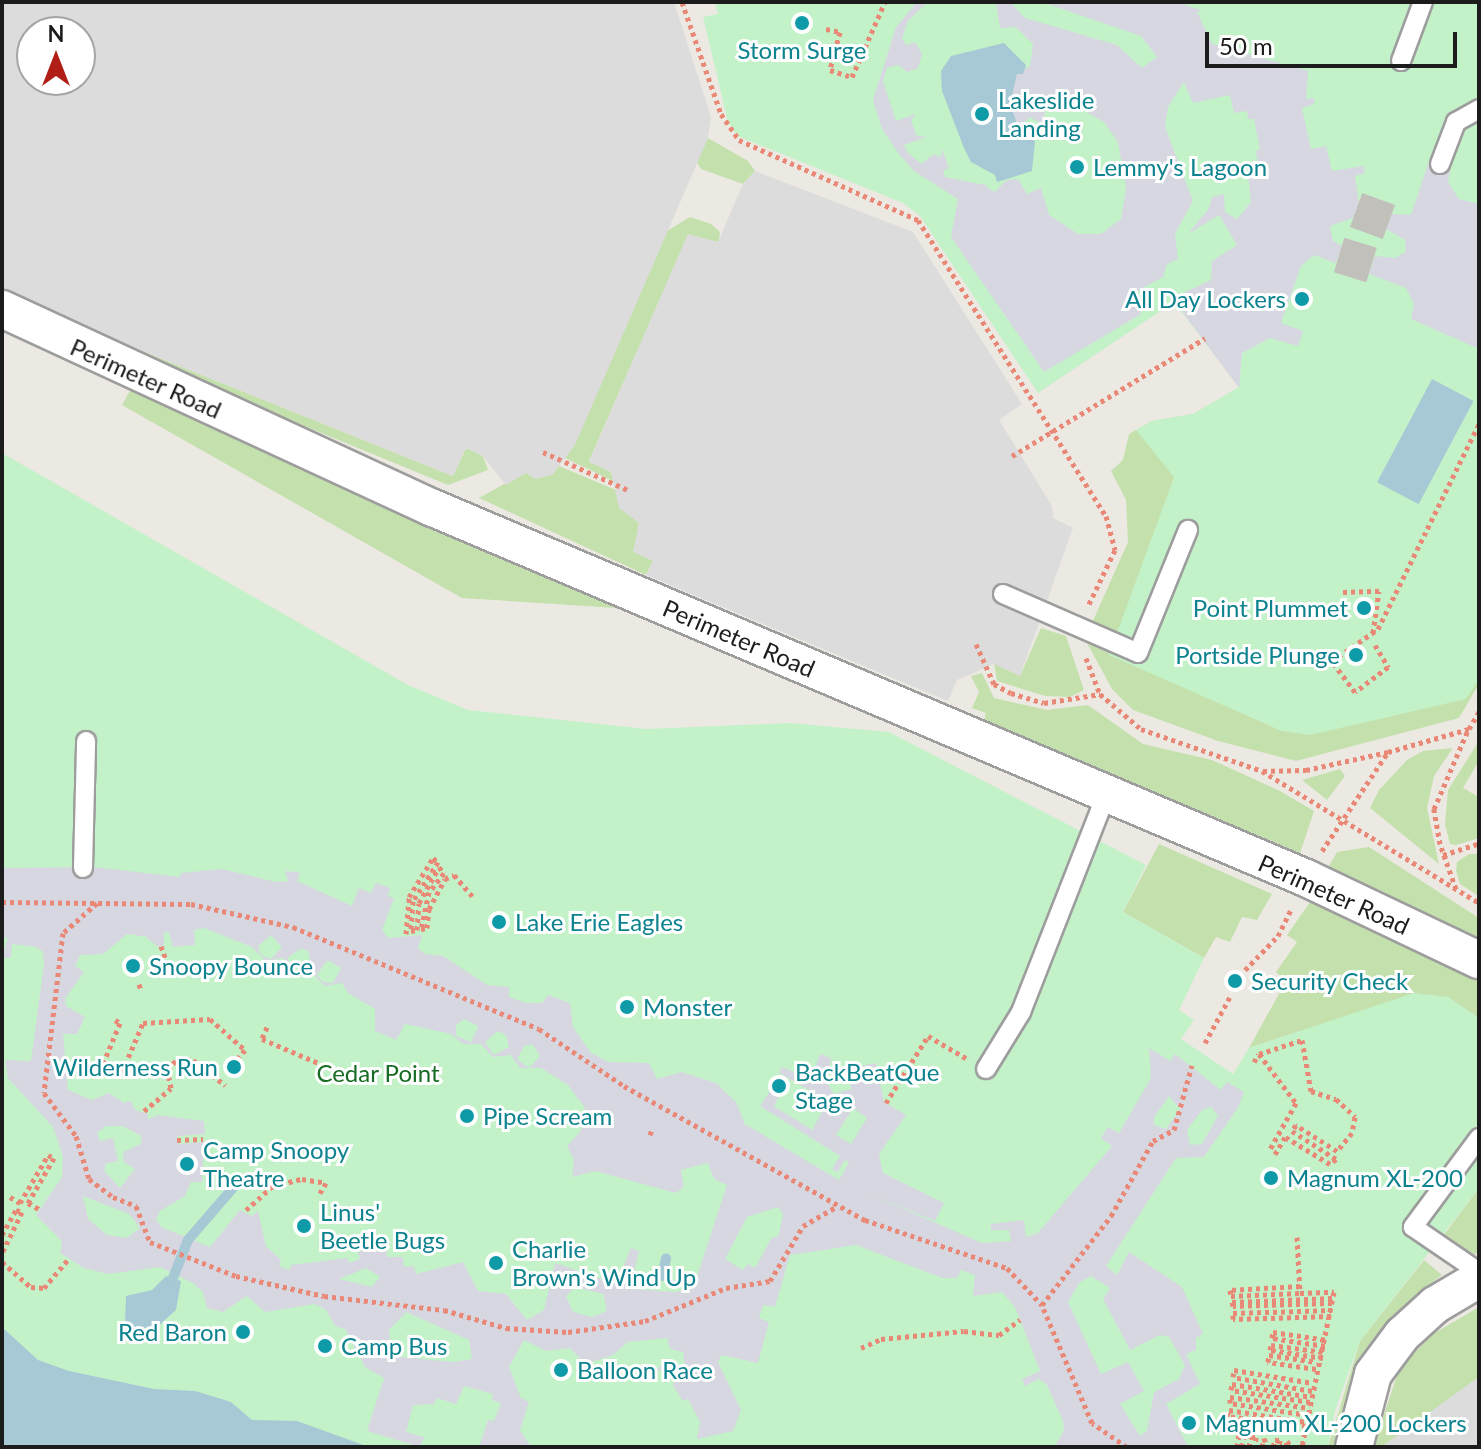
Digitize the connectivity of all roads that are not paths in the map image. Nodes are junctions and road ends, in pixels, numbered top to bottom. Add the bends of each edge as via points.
1 (1423, 2) edge
2 (1401, 61) dead end
3 (1479, 109) edge
4 (1440, 164) dead end
5 (2, 309) edge
6 (1188, 530) dead end
7 (1003, 594) dead end
8 (86, 741) dead end
9 (1106, 795) junction
10 (83, 868) dead end
11 (1479, 960) edge
12 (986, 1069) road end
13 (1479, 1138) edge
14 (1479, 1272) edge
15 (1479, 1279) edge
16 (1354, 1447) edge

1 - 2 lane
3 - 4 lane via 1456,122
5 - 9 street, Perimeter Road via 433,508
6 - 7 lane via 1138,653
8 - 10 lane
9 - 11 street, Perimeter Road via 1306,878
9 - 12 lane via 1021,1012
13 - 14 lane via 1413,1227
15 - 16 street via 1435,1305 1395,1344 1373,1374

